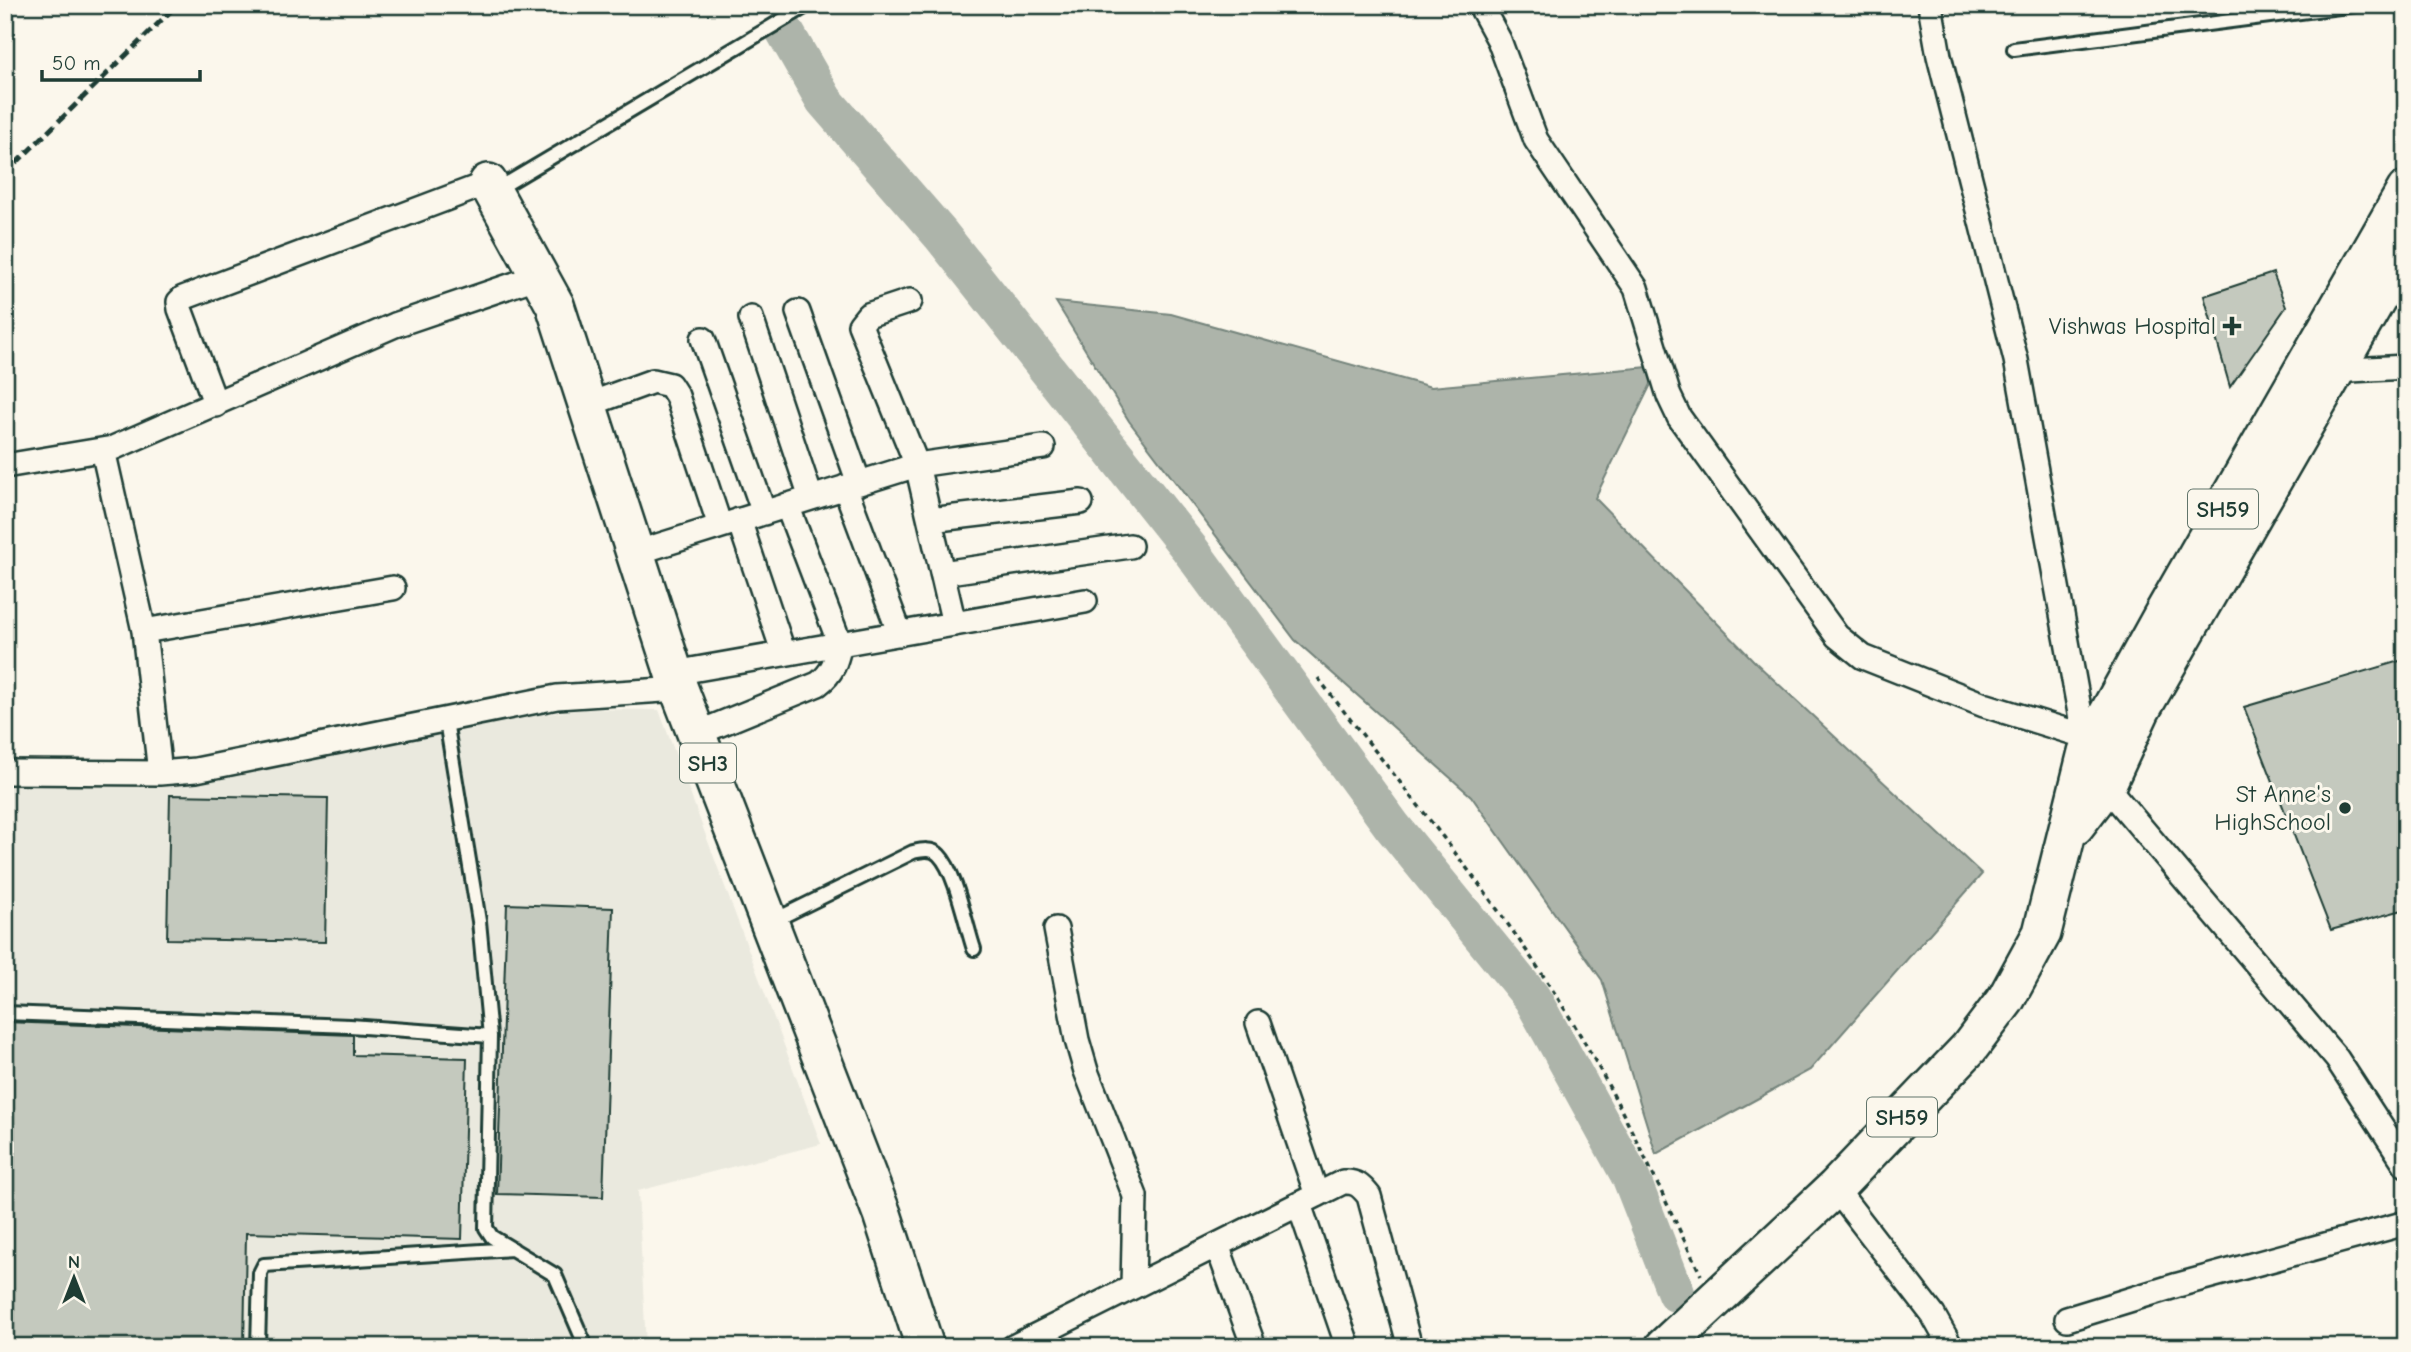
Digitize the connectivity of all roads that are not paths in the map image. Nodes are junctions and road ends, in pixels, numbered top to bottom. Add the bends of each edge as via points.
1 (807, 5) edge
2 (1480, 5) edge
3 (1930, 5) edge
4 (2355, 5) edge
5 (2014, 49) dead end
6 (491, 187) junction
7 (2406, 190) edge
8 (2406, 248) edge
9 (539, 276) junction
10 (910, 301) dead end
11 (798, 312) dead end
12 (751, 318) dead end
13 (703, 339) dead end
14 (2406, 368) edge
15 (2332, 371) junction
16 (216, 405) junction
17 (587, 405) junction
18 (2292, 416) junction
19 (1043, 447) dead end
20 (103, 450) junction
21 (917, 465) junction
22 (5, 466) edge
23 (852, 485) junction
24 (811, 498) junction
25 (1081, 502) dead end
26 (787, 505) junction
27 (764, 513) junction
28 (930, 520) junction
29 (730, 523) junction
30 (1130, 546) dead end
31 (635, 553) junction
32 (942, 573) junction
33 (393, 588) dead end
34 (1085, 601) dead end
35 (954, 624) junction
36 (144, 631) junction
37 (900, 634) junction
38 (840, 644) junction
39 (784, 654) junction
40 (677, 681) junction
41 (446, 720) junction
42 (696, 733) junction
43 (2086, 744) junction
44 (5, 772) edge
45 (160, 773) junction
46 (2106, 786) junction
47 (2065, 838) junction
48 (770, 923) junction
49 (1056, 929) dead end
50 (974, 949) dead end
51 (5, 1013) edge
52 (1258, 1023) dead end
53 (490, 1036) junction
54 (2406, 1165) edge
55 (1835, 1188) junction
56 (1308, 1200) junction
57 (2406, 1223) edge
58 (1217, 1245) junction
59 (515, 1249) junction
60 (1133, 1287) junction
61 (2067, 1319) dead end
62 (258, 1347) edge
63 (586, 1347) edge
64 (925, 1347) edge
65 (1013, 1347) edge
66 (1254, 1347) edge
67 (1348, 1347) edge
68 (1410, 1347) edge
69 (1664, 1347) edge
70 (1951, 1347) edge

1 - 6 lane
2 - 43 street via 1499,40 1536,140 1636,288 1679,416 1837,636 1863,657
3 - 43 street via 2016,360
4 - 5 lane
6 - 9 main road, SH3
6 - 16 street via 183,298 180,309
7 - 18 main road, SH59
8 - 15 main road, SH59
9 - 16 street via 395,325
9 - 17 main road, SH3 via 555,305
10 - 21 street via 868,315 860,325
11 - 23 street
12 - 24 street
13 - 27 street
14 - 15 street
15 - 18 main road, SH59
16 - 20 street
17 - 29 street via 653,381 670,385
17 - 31 main road, SH3
18 - 43 main road, SH59
18 - 46 main road, SH59
19 - 21 street
20 - 22 street
20 - 36 street
21 - 23 street
21 - 28 street
23 - 24 street
23 - 37 street
24 - 26 street
25 - 28 street
26 - 27 street
26 - 38 street
27 - 29 street
28 - 32 street
29 - 31 street
29 - 39 street
30 - 32 street
31 - 40 main road, SH3
32 - 35 street
33 - 36 street
34 - 35 street
35 - 37 street
36 - 45 street
37 - 38 street
38 - 39 street
38 - 42 street via 828,677 818,684
39 - 40 street
40 - 41 street via 557,697
40 - 42 main road, SH3
41 - 45 street via 196,770
41 - 53 lane via 480,921
42 - 48 main road, SH3
43 - 46 street
43 - 47 main road, SH59
44 - 45 street
46 - 47 main road, SH59
46 - 54 street via 2337,1059
47 - 55 main road, SH59 via 2042,933 2006,999 1969,1048
48 - 50 lane via 926,849 939,854 948,869
48 - 64 main road, SH3 via 882,1214
49 - 60 street via 1083,1061 1135,1196
51 - 53 lane
52 - 56 street
53 - 59 lane via 486,1228 492,1237
55 - 69 main road, SH59
55 - 70 street via 1933,1315
56 - 58 street
56 - 67 street
56 - 68 street via 1343,1182 1362,1186
57 - 61 street
58 - 60 street
58 - 66 street
59 - 62 lane via 264,1265
59 - 63 lane via 555,1275
60 - 65 street

